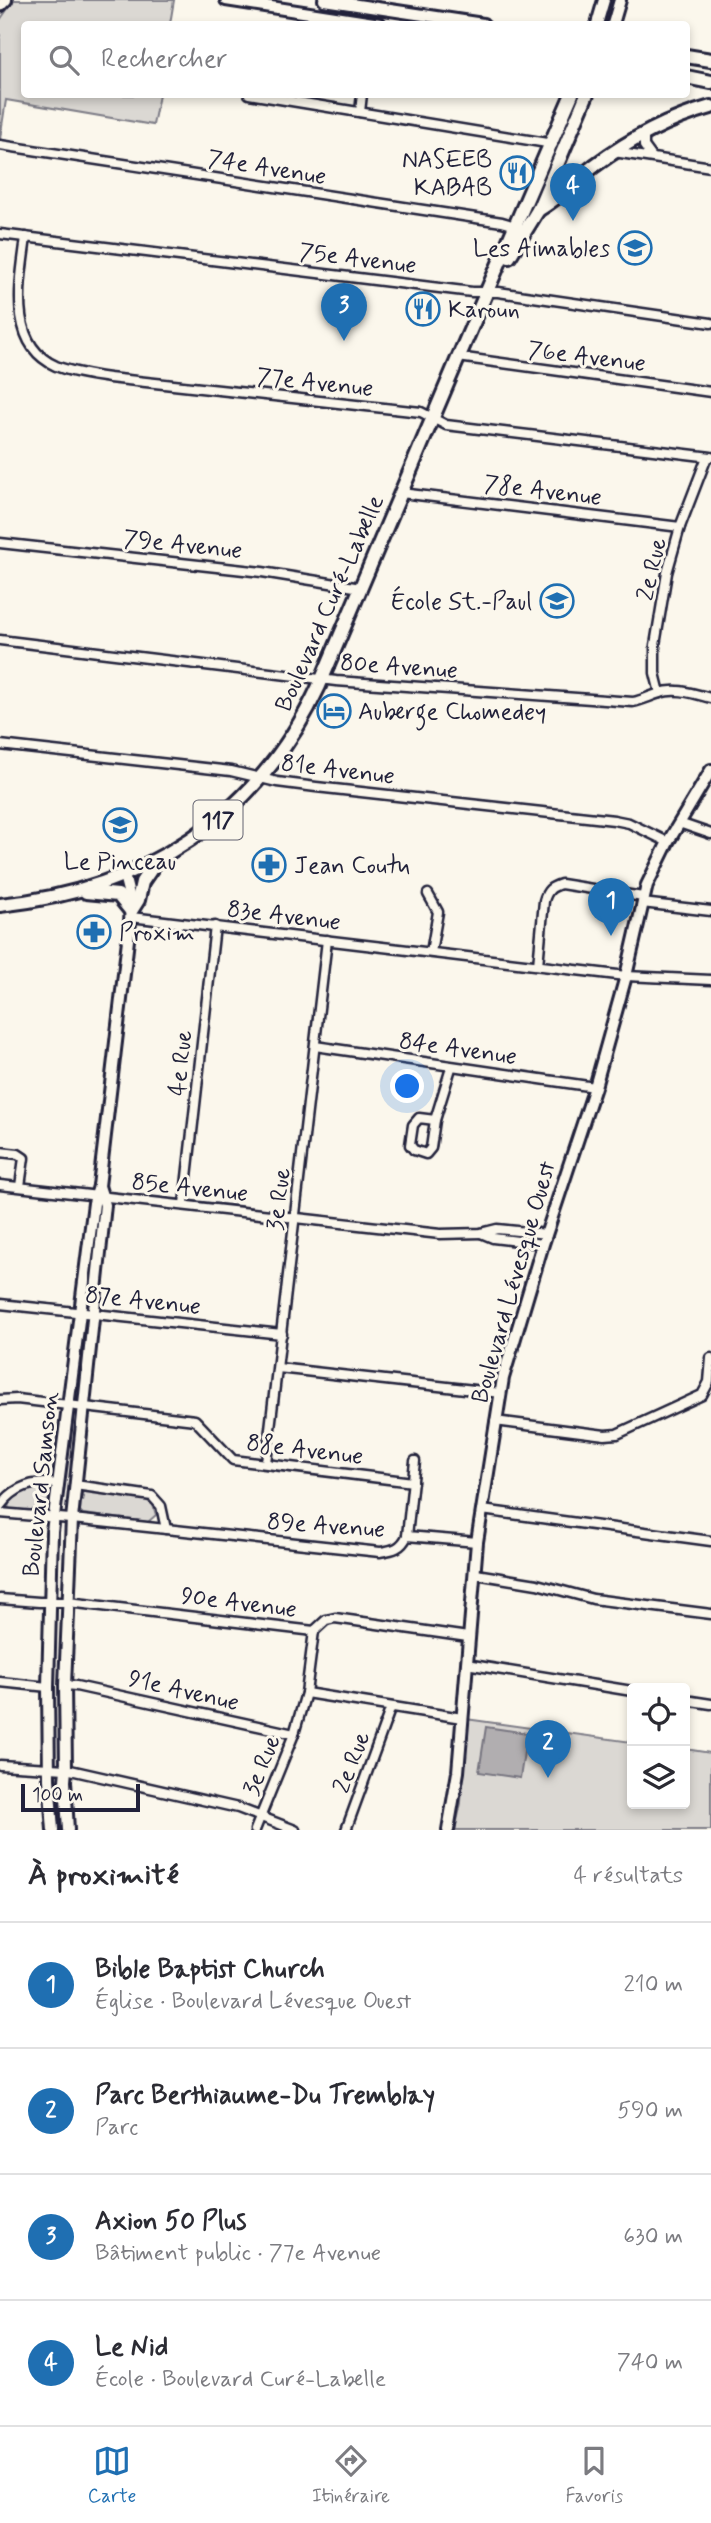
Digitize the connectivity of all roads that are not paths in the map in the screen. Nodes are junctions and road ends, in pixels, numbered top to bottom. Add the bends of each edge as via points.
1 (6, 0) edge
2 (226, 0) edge
3 (324, 0) edge
4 (604, 0) edge
5 (620, 0) edge
6 (0, 6) edge
7 (357, 21) edge
8 (462, 21) edge
9 (598, 21) edge
10 (614, 21) edge
11 (690, 56) edge
12 (711, 60) edge
13 (690, 78) edge
14 (711, 82) edge
15 (274, 98) edge
16 (362, 98) edge
17 (570, 98) edge
18 (585, 98) edge
19 (711, 107) edge
20 (360, 112) junction
21 (644, 134) junction
22 (552, 144) junction
23 (0, 145) edge
24 (565, 148) junction
25 (614, 152) junction
26 (652, 158) junction
27 (711, 167) edge
28 (537, 210) junction
29 (521, 228) junction
30 (0, 234) edge
31 (26, 237) junction
32 (490, 286) junction
33 (711, 323) edge
34 (458, 357) junction
35 (711, 392) edge
36 (432, 418) junction
37 (709, 457) edge
38 (401, 493) junction
39 (680, 527) junction
40 (0, 543) edge
41 (361, 588) junction
42 (0, 640) edge
43 (322, 679) junction
44 (660, 693) junction
45 (711, 698) edge
46 (0, 745) edge
47 (711, 770) edge
48 (261, 777) junction
49 (679, 823) junction
50 (711, 834) edge
51 (668, 842) junction
52 (156, 861) junction
53 (124, 876) junction
54 (75, 892) junction
55 (428, 894) dead end
56 (642, 900) junction
57 (0, 905) edge
58 (711, 911) edge
59 (131, 914) junction
60 (215, 926) junction
61 (327, 940) junction
62 (431, 952) junction
63 (538, 965) junction
64 (626, 975) junction
65 (711, 980) edge
66 (315, 1046) junction
67 (451, 1068) junction
68 (595, 1087) junction
69 (435, 1120) junction
70 (0, 1152) edge
71 (0, 1185) edge
72 (20, 1186) junction
73 (99, 1192) junction
74 (184, 1204) junction
75 (295, 1218) junction
76 (545, 1239) junction
77 (0, 1304) edge
78 (87, 1314) junction
79 (282, 1334) junction
80 (711, 1358) edge
81 (278, 1368) junction
82 (501, 1393) junction
83 (0, 1400) edge
84 (69, 1405) junction
85 (82, 1407) junction
86 (495, 1421) junction
87 (415, 1461) dead end
88 (266, 1464) junction
89 (413, 1482) junction
90 (58, 1484) junction
91 (75, 1485) junction
92 (0, 1506) edge
93 (482, 1510) junction
94 (0, 1513) edge
95 (54, 1519) junction
96 (72, 1519) junction
97 (166, 1529) junction
98 (407, 1536) junction
99 (477, 1542) junction
100 (711, 1542) edge
101 (476, 1573) junction
102 (0, 1598) edge
103 (50, 1601) junction
104 (68, 1602) junction
105 (711, 1614) edge
106 (314, 1631) junction
107 (468, 1637) junction
108 (466, 1664) junction
109 (0, 1682) edge
110 (65, 1685) junction
111 (48, 1687) junction
112 (627, 1690) edge
113 (306, 1693) junction
114 (690, 1701) edge
115 (711, 1704) edge
116 (391, 1707) junction
117 (462, 1718) junction
118 (294, 1734) junction
119 (0, 1765) edge
120 (50, 1769) junction
121 (66, 1769) junction
122 (261, 1816) junction
123 (53, 1830) edge
124 (68, 1830) edge
125 (255, 1830) edge
126 (295, 1830) edge
127 (346, 1830) edge
128 (448, 1830) edge

1 - 6 street
2 - 7 street
3 - 8 street
4 - 9 street
5 - 10 street
11 - 12 main road
13 - 14 main road
15 - 20 street
16 - 20 street
17 - 22 main road, Boulevard Curé-Labelle / 117
18 - 24 main road, Boulevard Curé-Labelle
19 - 21 main road
20 - 22 street
21 - 25 main road
21 - 26 street via 644,146
22 - 24 street
22 - 29 main road, Boulevard Curé-Labelle / 117
23 - 29 street, 74e Avenue
24 - 28 main road, Boulevard Curé-Labelle
25 - 26 street
25 - 28 main road
26 - 27 street
28 - 29 main road, Boulevard Curé-Labelle / 117
29 - 32 main road, Boulevard Curé-Labelle / 117
30 - 31 street, 75e Avenue
31 - 32 street, 75e Avenue via 471,292
31 - 36 street, 77e Avenue via 21,318 38,354 52,365 109,378 421,412
32 - 33 street, 75e Avenue
32 - 34 main road, Boulevard Curé-Labelle / 117
34 - 35 street, 76e Avenue
34 - 36 main road, Boulevard Curé-Labelle / 117
36 - 37 street, 77e Avenue via 446,425
36 - 38 main road, Boulevard Curé-Labelle / 117
37 - 39 street, 2e Rue
38 - 39 street, 78e Avenue
38 - 41 main road, Boulevard Curé-Labelle / 117
39 - 44 street, 2e Rue via 655,645
40 - 41 street, 79e Avenue via 262,572
41 - 43 main road, Boulevard Curé-Labelle / 117
42 - 43 street, 80e Avenue
43 - 44 street, 80e Avenue via 633,702
43 - 48 main road, Boulevard Curé-Labelle / 117 via 301,722
44 - 45 street, 80e Avenue via 680,691
46 - 48 street, 81e Avenue
47 - 49 street, Boulevard Lévesque Ouest
48 - 51 street, 81e Avenue via 614,820
48 - 52 main road, Boulevard Curé-Labelle / 117 via 209,827
49 - 50 street
49 - 51 street, Boulevard Lévesque Ouest
51 - 56 street, Boulevard Lévesque Ouest
52 - 53 main road, Boulevard Curé-Labelle / 117
52 - 59 main road via 142,881
53 - 54 main road, Boulevard Curé-Labelle / 117
53 - 59 street, Boulevard Samson
54 - 57 main road, Boulevard Curé-Labelle / 117
54 - 59 main road via 118,895
55 - 62 street via 438,912
56 - 58 street
56 - 63 street via 552,886 544,901
56 - 64 street, Boulevard Lévesque Ouest
59 - 60 street, 83e Avenue
59 - 73 street, Boulevard Samson
60 - 61 street, 83e Avenue
60 - 74 street, 4e Rue
61 - 62 street, 83e Avenue
61 - 66 street, 3e Rue
62 - 63 street, 83e Avenue
63 - 64 street, 83e Avenue
64 - 65 street, 83e Avenue
64 - 68 street, Boulevard Lévesque Ouest
66 - 67 street, 84e Avenue
66 - 75 street, 3e Rue
67 - 68 street, 84e Avenue
67 - 69 street
68 - 76 street, Boulevard Lévesque Ouest
69 - 69 street via 416,1120 410,1138 414,1150 426,1154 431,1148
70 - 72 street via 24,1158
71 - 72 street, 85e Avenue
72 - 73 street, 85e Avenue
73 - 74 street, 85e Avenue
73 - 78 street, Boulevard Samson
74 - 75 street, 85e Avenue
75 - 76 street, 85e Avenue via 440,1234
75 - 79 street, 3e Rue
76 - 82 street, Boulevard Lévesque Ouest
77 - 78 street, 87e Avenue
78 - 79 street, 87e Avenue
78 - 84 street, Boulevard Samson
78 - 85 street, Boulevard Samson
79 - 81 street, 3e Rue
80 - 86 street via 709,1382 702,1395 617,1434
81 - 82 street
81 - 88 street, 3e Rue
82 - 86 street, Boulevard Lévesque Ouest
83 - 84 street, 88e Avenue
84 - 85 street, 88e Avenue
84 - 90 street, Boulevard Samson
85 - 88 street, 88e Avenue via 195,1420 233,1460
85 - 91 street, Boulevard Samson
86 - 93 street, Boulevard Lévesque Ouest
87 - 89 street
88 - 89 street, 88e Avenue
89 - 98 street
90 - 92 street via 22,1487
90 - 95 street, Boulevard Samson
91 - 96 street, Boulevard Samson
91 - 97 street via 152,1496 163,1510
93 - 99 street, Boulevard Lévesque Ouest
93 - 100 street
94 - 95 street, 89e Avenue
95 - 96 street, 89e Avenue
95 - 103 street, Boulevard Samson
96 - 97 street, 89e Avenue
96 - 104 street, Boulevard Samson
97 - 98 street, 89e Avenue via 368,1552 397,1549
98 - 99 street, 89e Avenue
99 - 101 street, Boulevard Lévesque Ouest
101 - 105 street via 593,1598
101 - 107 street, Boulevard Lévesque Ouest
102 - 103 street, 90e Avenue
103 - 104 street, 90e Avenue
103 - 111 street, Boulevard Samson
104 - 106 street, 90e Avenue
104 - 110 street, Boulevard Samson
106 - 107 street, 90e Avenue via 335,1618
106 - 113 street, 3e Rue
107 - 108 street, Boulevard Lévesque Ouest
108 - 112 street
108 - 117 street, Boulevard Lévesque Ouest
109 - 111 street
110 - 118 street, 91e Avenue
110 - 121 street, Boulevard Samson
111 - 120 street, Boulevard Samson
113 - 116 street
113 - 118 street, 3e Rue
114 - 115 street
116 - 117 street
116 - 127 street, 2e Rue
117 - 128 street, Boulevard Lévesque Ouest
118 - 122 street, 3e Rue
119 - 120 street
120 - 121 street
120 - 123 street, Boulevard Samson
121 - 122 street
121 - 124 street, Boulevard Samson
122 - 125 street, 3e Rue
122 - 126 street

